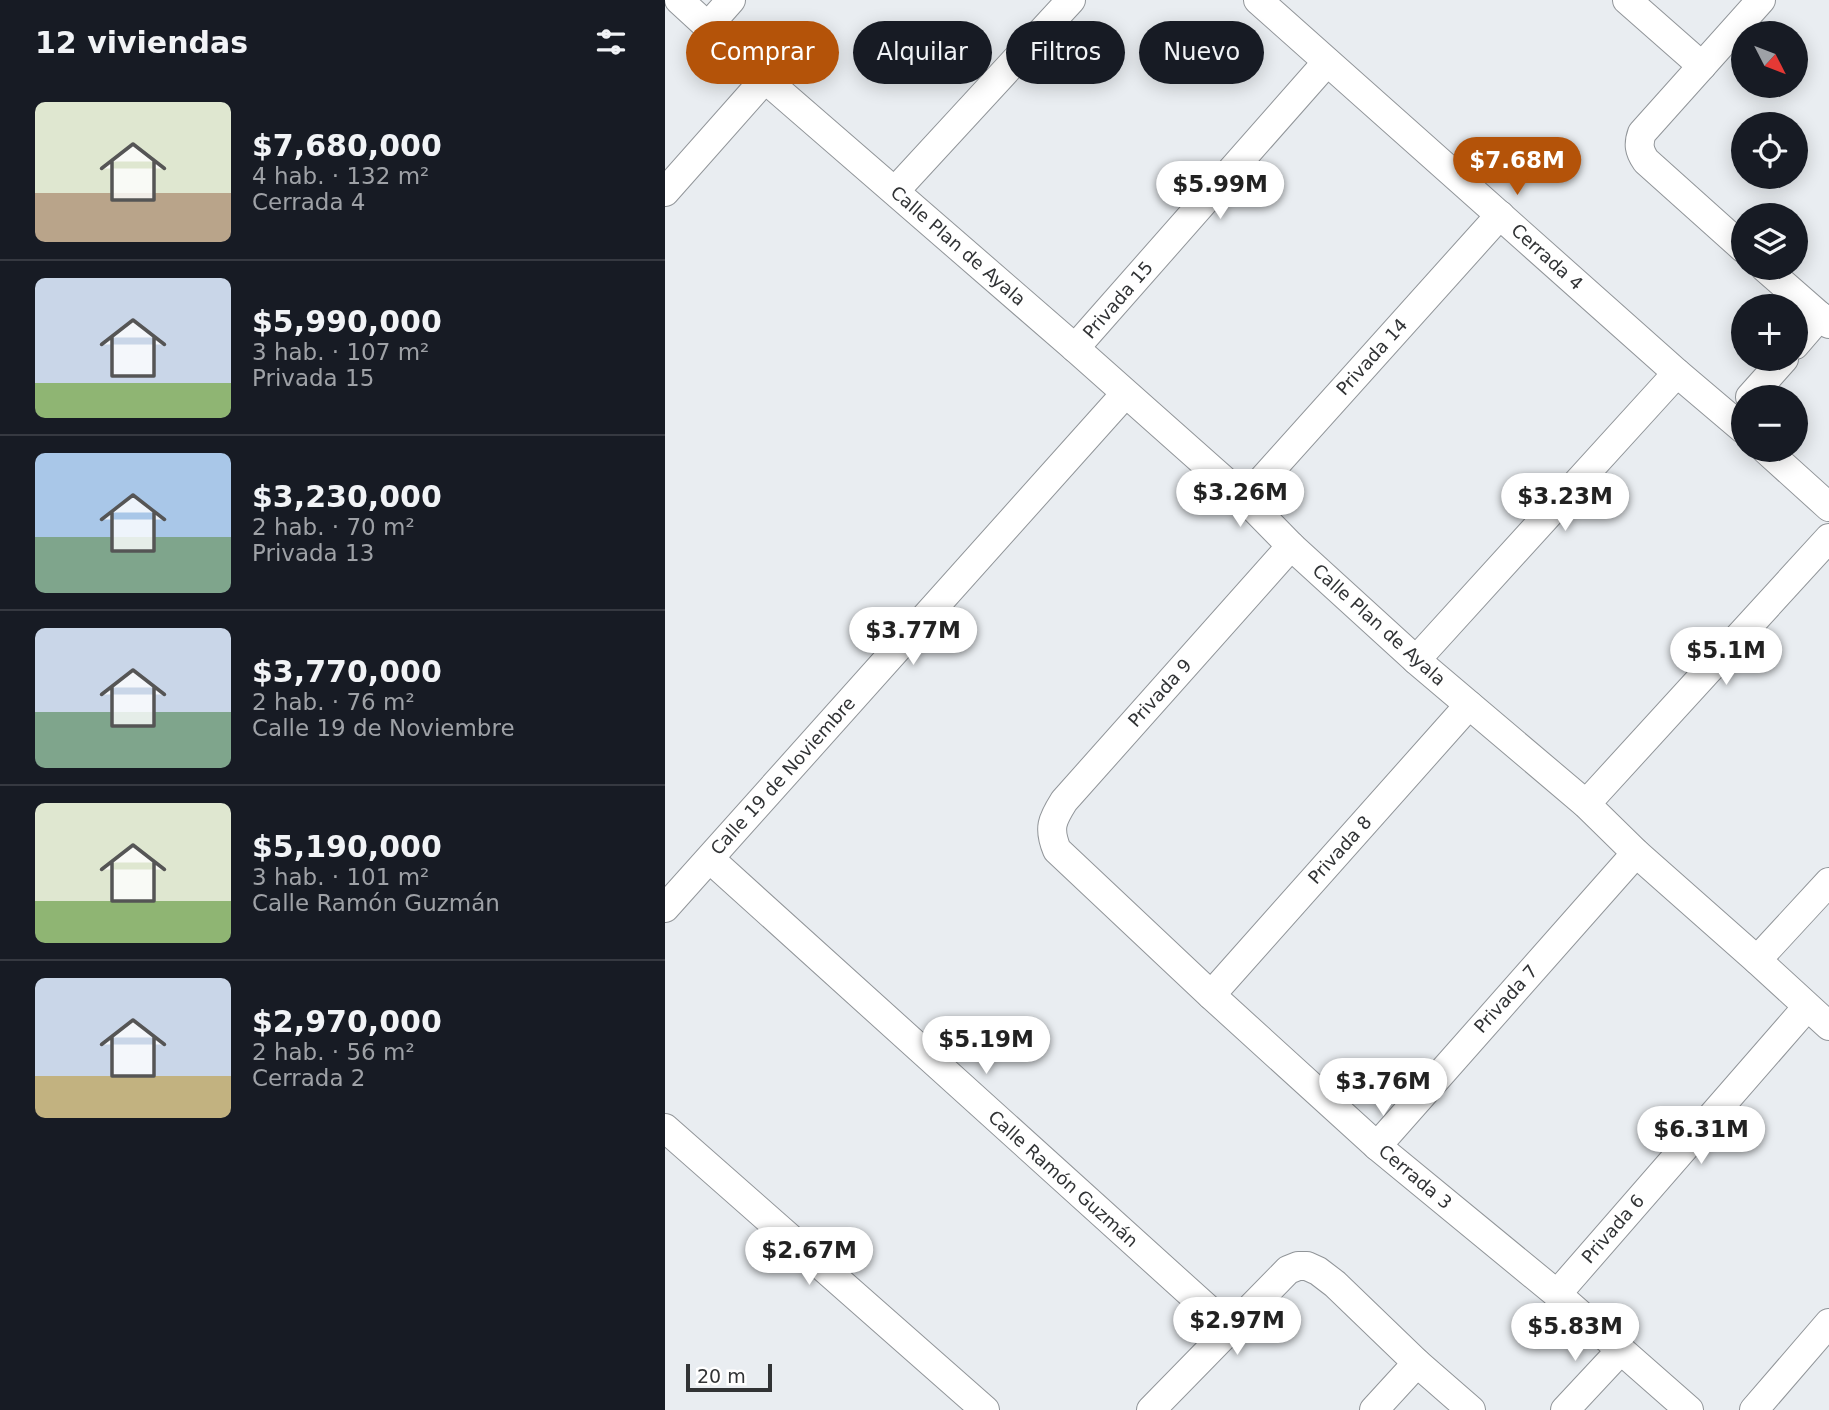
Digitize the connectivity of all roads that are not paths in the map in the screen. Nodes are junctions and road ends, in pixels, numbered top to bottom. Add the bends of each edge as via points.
1 (679, 0) edge
2 (731, 0) edge
3 (1071, 0) edge
4 (1258, 0) edge
5 (1627, 0) edge
6 (1761, 0) edge
7 (702, 21) edge
8 (712, 21) edge
9 (1327, 62) junction
10 (1702, 66) junction
11 (761, 84) edge
12 (771, 84) edge
13 (895, 191) junction
14 (665, 192) edge
15 (1500, 215) junction
16 (1731, 237) edge
17 (1779, 280) edge
18 (1825, 320) edge
19 (1808, 334) edge
20 (1075, 348) junction
21 (1773, 371) edge
22 (1677, 373) junction
23 (1761, 385) edge
24 (1125, 394) junction
25 (1731, 412) edge
26 (1779, 462) edge
27 (1245, 499) junction
28 (1829, 507) edge
29 (1829, 538) edge
30 (1290, 546) junction
31 (1416, 660) junction
32 (1469, 705) junction
33 (1586, 804) junction
34 (1057, 849) joint
35 (1636, 853) junction
36 (709, 859) junction
37 (1829, 882) edge
38 (665, 908) edge
39 (1757, 960) junction
40 (1212, 995) junction
41 (1807, 1007) junction
42 (1829, 1026) edge
43 (665, 1128) edge
44 (1377, 1146) junction
45 (1557, 1294) junction
46 (1829, 1323) edge
47 (1230, 1329) junction
48 (1621, 1350) junction
49 (1417, 1363) junction
50 (985, 1410) edge
51 (1151, 1410) edge
52 (1374, 1410) edge
53 (1471, 1410) edge
54 (1566, 1410) edge
55 (1689, 1410) edge
56 (1754, 1410) edge

1 - 7 street, Calle Plan de Ayala
2 - 8 street
3 - 13 street
4 - 9 street, Cerrada 4
5 - 10 street
6 - 10 street
9 - 15 street, Cerrada 4
9 - 20 street, Privada 15
10 - 16 street via 1642,133 1639,146 1646,160
11 - 14 street
12 - 13 street, Calle Plan de Ayala
13 - 20 street, Calle Plan de Ayala
15 - 22 street, Cerrada 4
15 - 27 street, Privada 14
17 - 18 street
18 - 19 street
20 - 24 street, Calle Plan de Ayala
21 - 23 street
22 - 25 street, Cerrada 4
22 - 31 street
24 - 27 street, Calle Plan de Ayala
24 - 36 street, Calle 19 de Noviembre
26 - 28 street
27 - 30 street, Calle Plan de Ayala
29 - 33 street
30 - 31 street, Calle Plan de Ayala
30 - 34 street, Privada 9 via 1064,801 1053,819
31 - 32 street, Calle Plan de Ayala
32 - 33 street, Calle Plan de Ayala
32 - 40 street, Privada 8
33 - 35 street, Calle Plan de Ayala
34 - 40 street, Cerrada 3
35 - 39 street, Calle Plan de Ayala
35 - 44 street, Privada 7
36 - 38 street, Calle 19 de Noviembre
36 - 47 street, Calle Ramón Guzmán
37 - 39 street
39 - 41 street, Calle Plan de Ayala
40 - 44 street, Cerrada 3
41 - 42 street, Calle Plan de Ayala
41 - 45 street, Privada 6
43 - 50 street
44 - 45 street, Cerrada 3
45 - 48 street, Cerrada 3
46 - 56 street
47 - 49 street via 1288,1270 1307,1266 1335,1284
47 - 51 street
48 - 54 street
48 - 55 street, Cerrada 3
49 - 52 street
49 - 53 street

